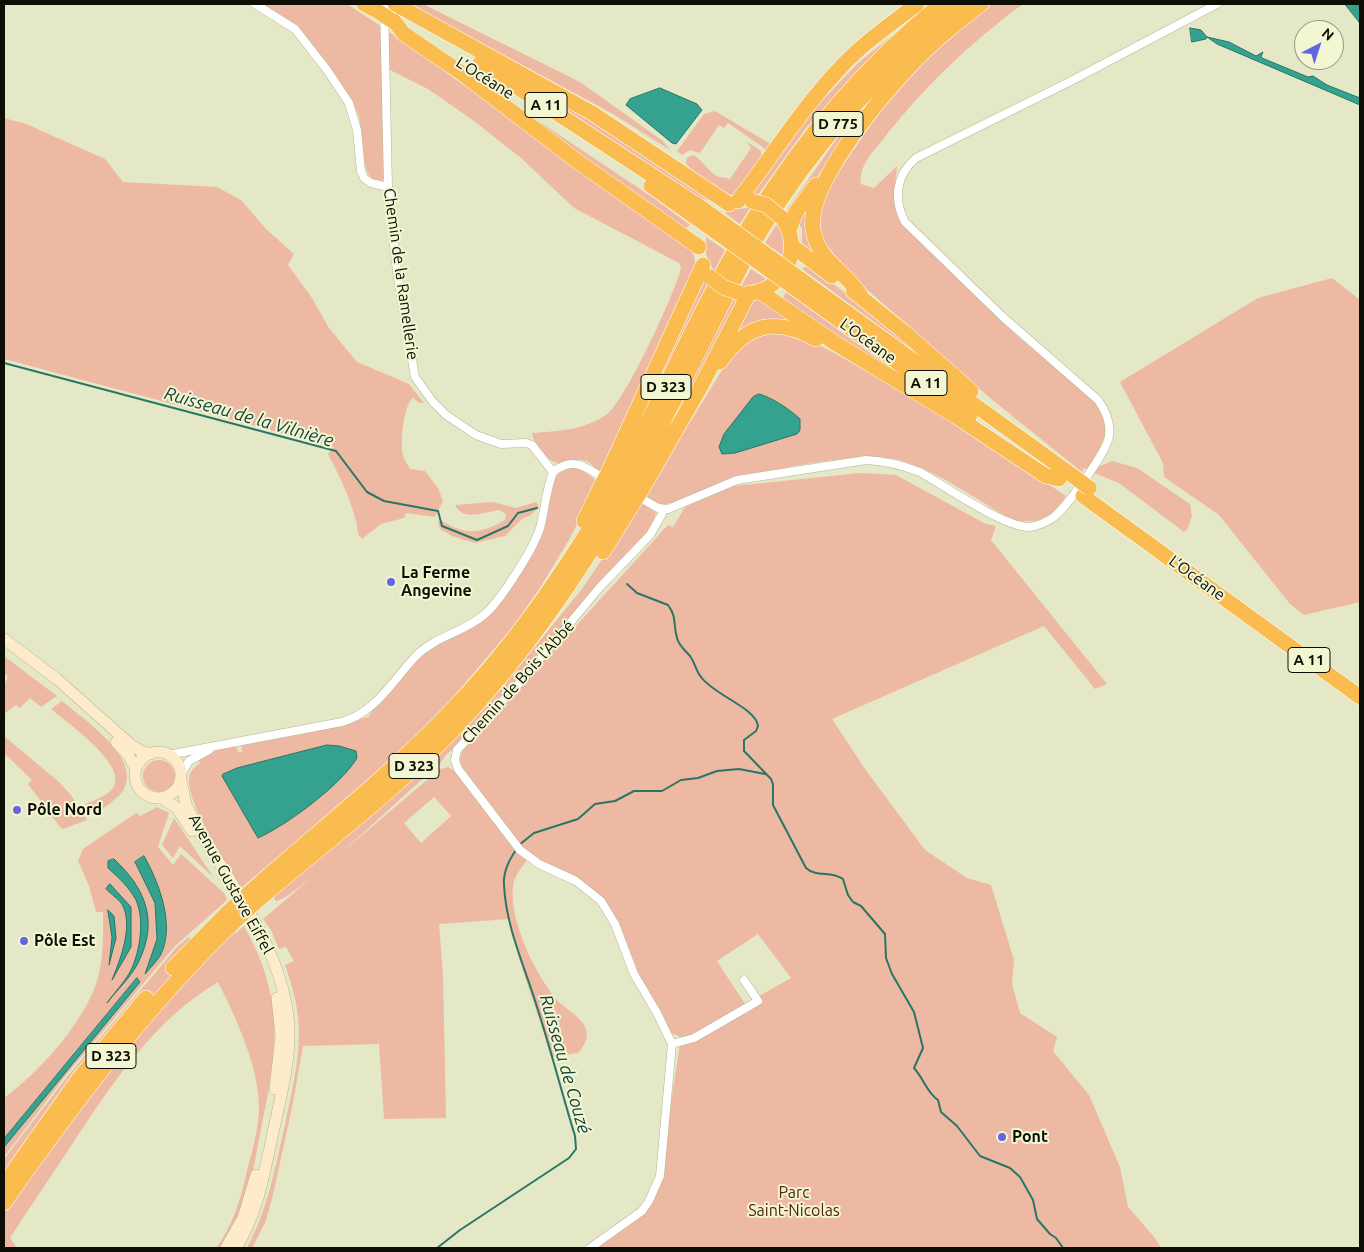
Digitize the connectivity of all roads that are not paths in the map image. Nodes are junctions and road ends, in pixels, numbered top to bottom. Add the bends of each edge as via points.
1 (254, 4) edge
2 (364, 4) edge
3 (917, 4) edge
4 (930, 4) edge
5 (941, 4) edge
6 (962, 4) edge
7 (981, 4) edge
8 (1217, 4) edge
9 (388, 10) edge
10 (803, 114) junction
11 (838, 157) junction
12 (388, 187) junction
13 (740, 202) junction
14 (785, 224) junction
15 (792, 246) junction
16 (699, 247) junction
17 (735, 263) junction
18 (706, 271) junction
19 (796, 282) junction
20 (749, 293) junction
21 (861, 296) junction
22 (860, 359) junction
23 (700, 388) junction
24 (1047, 457) junction
25 (553, 472) junction
26 (1066, 480) junction
27 (622, 488) junction
28 (1086, 492) junction
29 (663, 509) junction
30 (546, 608) junction
31 (4, 639) edge
32 (4, 648) edge
33 (1360, 684) edge
34 (1360, 697) edge
35 (217, 746) junction
36 (151, 754) junction
37 (168, 755) junction
38 (136, 770) junction
39 (181, 777) junction
40 (162, 798) junction
41 (231, 917) junction
42 (744, 980) dead end
43 (672, 1044) junction
44 (56, 1110) junction
45 (4, 1172) edge
46 (4, 1184) edge
47 (4, 1203) edge
48 (226, 1248) edge
49 (236, 1248) edge
50 (590, 1248) edge

1 - 12 street via 295,29 327,70 349,103 357,130 364,178
2 - 9 highway, L’Océane / A 11
3 - 10 highway via 862,46 814,97
4 - 10 highway via 867,52
5 - 17 highway, D 775 via 889,49 819,126 782,175
6 - 17 highway, D 775 via 899,59 830,134
7 - 11 highway via 903,73
8 - 29 street via 921,155 910,163 900,180 898,204 906,222 1003,318 1103,407 1109,422 1107,446 1054,517 1039,525 1008,522 920,472 892,463 866,460 737,480
9 - 12 street, Chemin de la Ramellerie
9 - 13 highway via 592,113
9 - 16 highway via 404,34
9 - 19 highway, L’Océane / A 11, bridge via 521,88
10 - 13 highway
11 - 14 highway
11 - 21 highway via 815,202 812,228 824,258 855,286
12 - 25 street, Chemin de la Ramellerie via 397,272 415,377 433,402 462,427 488,441 532,445
13 - 14 highway, bridge via 766,206
13 - 16 highway via 715,212 707,221
14 - 15 highway
15 - 20 highway via 784,273 773,284
15 - 21 highway
16 - 18 highway
17 - 27 highway, D 323
18 - 20 highway, bridge via 723,287
18 - 27 highway
19 - 24 highway, L’Océane / A 11
19 - 26 highway, L’Océane / A 11
20 - 22 highway
20 - 23 highway
21 - 24 highway via 966,387 1040,445
22 - 23 highway via 791,328 761,327 735,342 705,387
22 - 26 highway via 958,417 1046,476
23 - 27 highway
24 - 26 highway, L’Océane / A 11
25 - 29 street via 566,464 584,467
25 - 35 street via 540,529 508,585 485,614 423,649 374,704 355,717
26 - 28 highway, L’Océane / A 11, bridge
27 - 30 highway, D 323
27 - 30 highway via 604,549 569,598
28 - 33 highway, L’Océane / A 11
28 - 34 highway, L’Océane / A 11
29 - 43 street, Chemin de Bois l'Abbé via 650,535 457,750 455,760 520,850 539,864 576,881 601,901 615,924 634,974
30 - 41 highway, D 323, bridge via 506,669 456,726 364,812
31 - 36 street via 57,679 131,745
32 - 38 street via 52,684 115,740 128,754
35 - 37 street
35 - 39 street via 191,759
36 - 37 street
36 - 38 street via 142,758
37 - 39 street via 176,760
38 - 40 street via 136,781 141,791 152,798
39 - 40 street via 172,794
39 - 49 street, Avenue Gustave Eiffel via 186,804 195,823 268,949 282,986 288,1017 287,1067 262,1186 252,1218
40 - 48 street, Avenue Gustave Eiffel via 179,811 253,933 272,976 278,1003 281,1036 277,1077 253,1187 243,1218
41 - 44 highway, D 323 via 135,1010
41 - 47 highway, D 323 via 119,1046 74,1103
42 - 43 street via 758,1001 694,1038
43 - 50 street via 660,1176 642,1211
44 - 45 highway
44 - 46 highway, D 323

